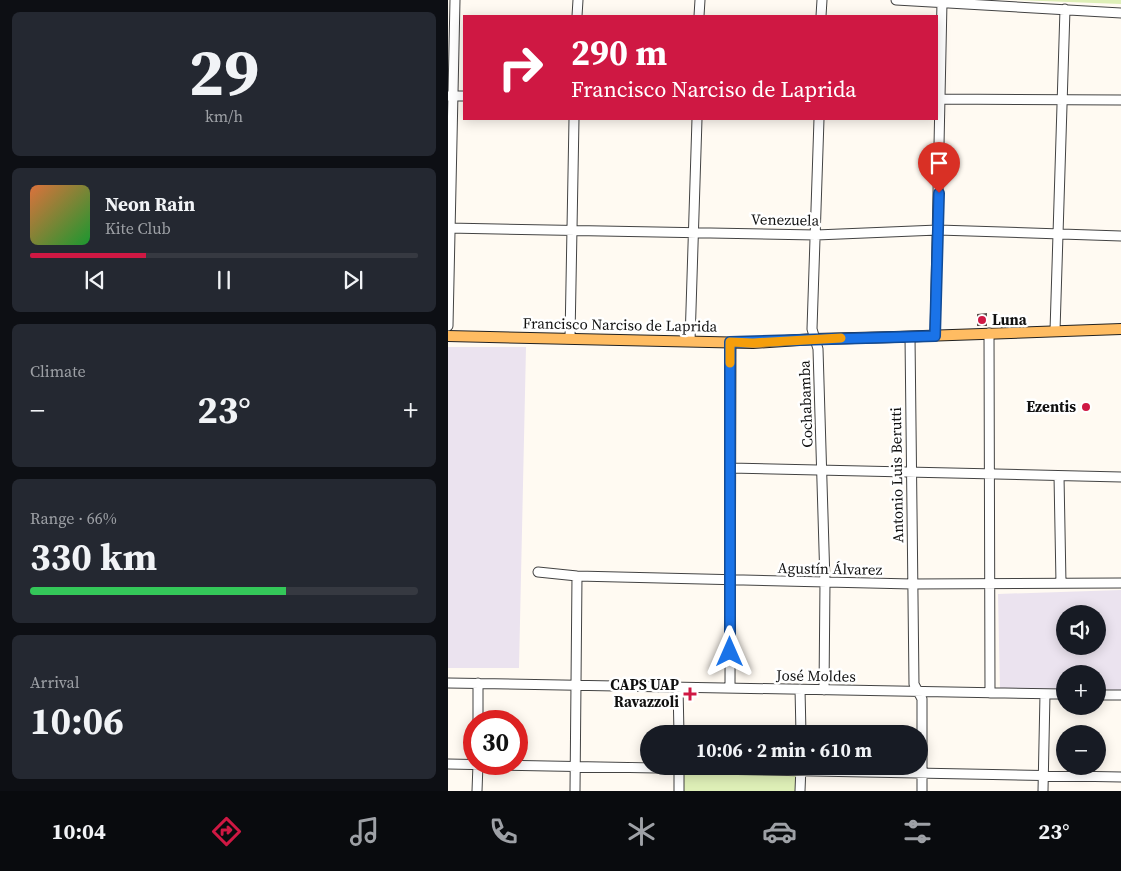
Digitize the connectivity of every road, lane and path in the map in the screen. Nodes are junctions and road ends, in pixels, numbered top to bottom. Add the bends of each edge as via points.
1 (455, 0) edge
2 (578, 0) edge
3 (700, 0) edge
4 (822, 0) edge
5 (896, 0) edge
6 (942, 2) junction
7 (1065, 9) junction
8 (1122, 13) edge
9 (577, 15) edge
10 (700, 15) edge
11 (821, 15) edge
12 (450, 96) edge
13 (463, 96) edge
14 (939, 99) edge
15 (1062, 100) junction
16 (1122, 100) edge
17 (574, 120) edge
18 (697, 120) edge
19 (819, 120) edge
20 (449, 228) edge
21 (938, 230) junction
22 (572, 231) junction
23 (693, 233) junction
24 (1058, 234) junction
25 (816, 235) junction
26 (1122, 236) edge
27 (448, 326) edge
28 (1122, 328) edge
29 (1055, 331) junction
30 (988, 333) junction
31 (448, 336) edge
32 (935, 336) junction
33 (910, 337) junction
34 (570, 338) junction
35 (815, 338) junction
36 (690, 341) junction
37 (730, 342) junction
38 (730, 468) junction
39 (822, 470) junction
40 (911, 472) junction
41 (989, 474) junction
42 (1059, 476) junction
43 (1122, 477) edge
44 (538, 572) dead end
45 (578, 576) junction
46 (730, 580) junction
47 (825, 582) junction
48 (1061, 583) junction
49 (1122, 583) edge
50 (912, 584) junction
51 (991, 584) junction
52 (448, 683) edge
53 (478, 683) junction
54 (576, 685) junction
55 (678, 687) junction
56 (730, 688) junction
57 (800, 689) junction
58 (824, 690) junction
59 (918, 691) junction
60 (990, 693) junction
61 (1045, 694) junction
62 (1056, 694) edge
63 (1106, 695) edge
64 (1122, 695) edge
65 (478, 710) edge
66 (679, 725) edge
67 (800, 725) edge
68 (922, 725) edge
69 (448, 764) edge
70 (463, 764) edge
71 (528, 766) edge
72 (575, 767) junction
73 (640, 768) edge
74 (928, 774) edge
75 (478, 775) edge
76 (679, 775) edge
77 (801, 775) edge
78 (922, 775) edge
79 (1043, 776) junction
80 (1122, 777) edge
81 (477, 791) edge
82 (575, 791) edge
83 (679, 791) edge
84 (800, 791) edge
85 (922, 791) edge
86 (1043, 791) edge

1 - 12 street
2 - 9 street
3 - 10 street
4 - 11 street
5 - 6 street
6 - 7 street
6 - 14 street
7 - 8 street
7 - 15 street
12 - 13 street
12 - 20 street
14 - 15 street
14 - 21 street
15 - 16 street
15 - 24 street
17 - 22 street
18 - 23 street
19 - 25 street, Cochabamba
20 - 22 street, Venezuela
20 - 27 street
21 - 24 street, Venezuela
21 - 25 street, Venezuela
21 - 32 street
22 - 23 street, Venezuela
22 - 34 street
23 - 25 street, Venezuela
23 - 36 street
24 - 26 street, Venezuela
24 - 29 street
25 - 35 street, Cochabamba via 812,329
28 - 29 main road, Francisco Narciso de Laprida
29 - 30 main road, Francisco Narciso de Laprida
30 - 32 main road, Francisco Narciso de Laprida
30 - 41 street
31 - 34 main road, Francisco Narciso de Laprida
32 - 33 main road, Francisco Narciso de Laprida
33 - 35 main road, Francisco Narciso de Laprida
33 - 40 street, Antonio Luis Berutti
34 - 36 main road, Francisco Narciso de Laprida
35 - 37 main road, Francisco Narciso de Laprida
35 - 39 street, Cochabamba
36 - 37 main road, Francisco Narciso de Laprida
37 - 38 street
38 - 39 street
38 - 46 street
39 - 40 street
39 - 47 street, Cochabamba
40 - 41 street
40 - 50 street, Antonio Luis Berutti
41 - 42 street
41 - 51 street
42 - 43 street
42 - 48 street
44 - 45 street, Agustín Álvarez
45 - 46 street, Agustín Álvarez
45 - 54 street
46 - 47 street, Agustín Álvarez
46 - 56 street
47 - 50 street, Agustín Álvarez
47 - 58 street, Cochabamba
48 - 49 street, Agustín Álvarez
48 - 51 street, Agustín Álvarez
50 - 51 street, Agustín Álvarez
50 - 59 street, Antonio Luis Berutti via 914,684
51 - 60 street
52 - 53 street, José Moldes
53 - 54 street, José Moldes
53 - 65 street
54 - 55 street, José Moldes
54 - 72 street
55 - 56 street, José Moldes
55 - 66 street
56 - 57 street, José Moldes
57 - 58 street, José Moldes
57 - 67 street
58 - 59 street, José Moldes
59 - 60 street, José Moldes
59 - 68 street, Antonio Luis Berutti via 922,699
60 - 61 street, José Moldes
61 - 62 street, José Moldes
61 - 79 street
63 - 64 street
69 - 70 street
71 - 72 street
72 - 73 street
72 - 82 street
74 - 79 street
75 - 81 street
76 - 83 street
77 - 84 street
78 - 85 street, Antonio Luis Berutti
79 - 80 street
79 - 86 street

